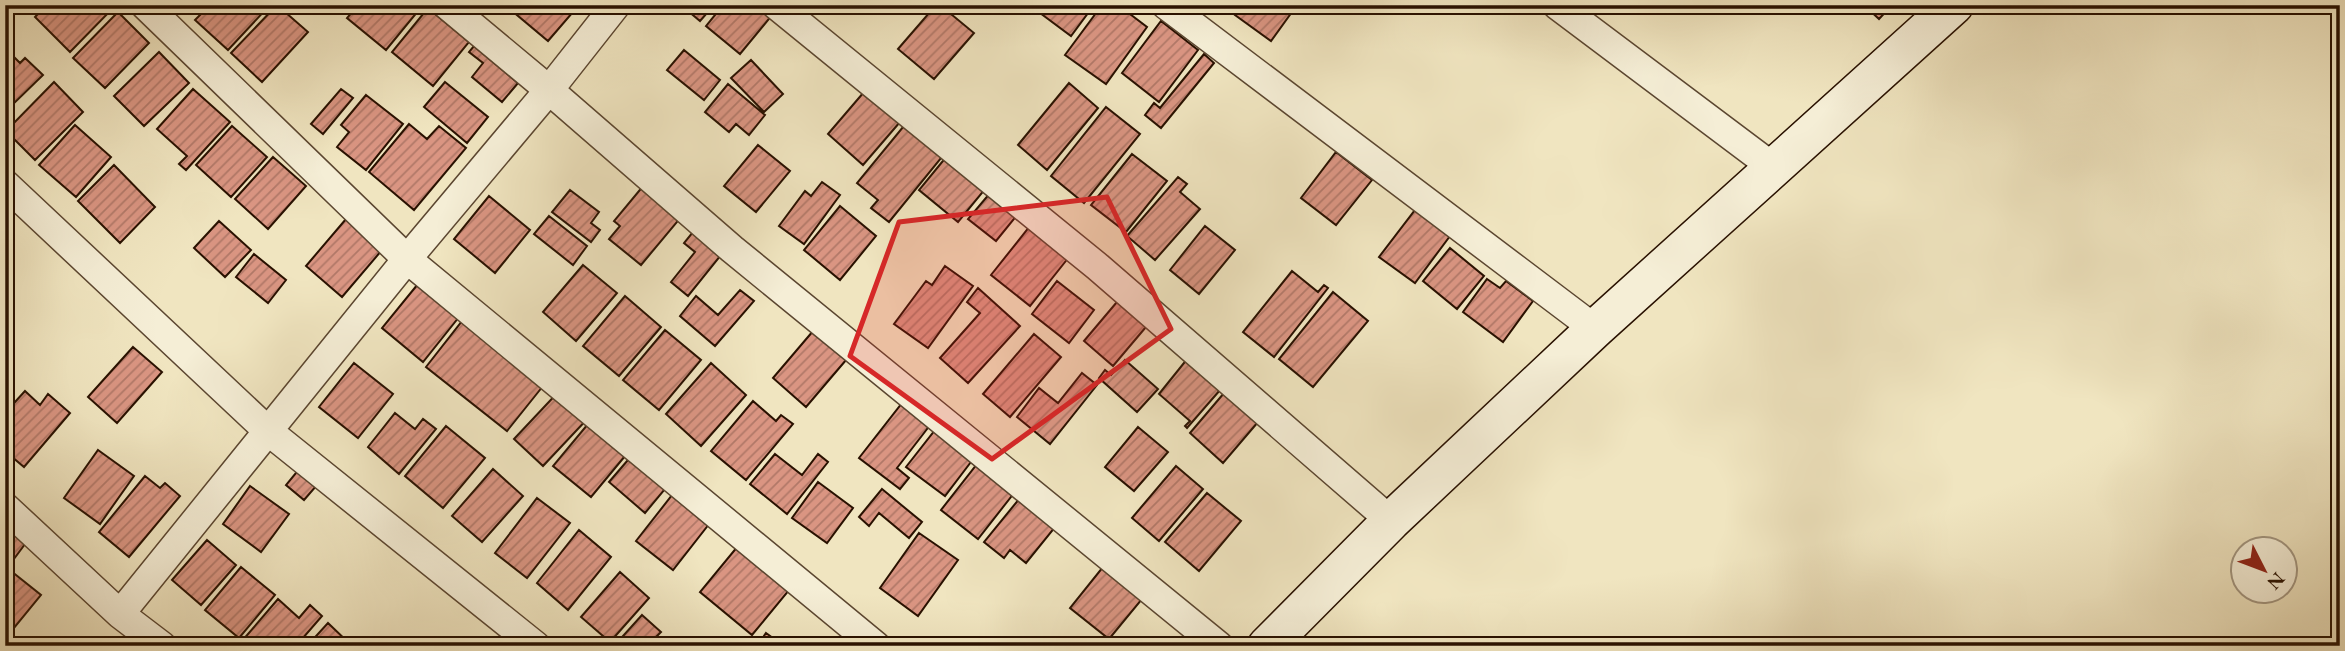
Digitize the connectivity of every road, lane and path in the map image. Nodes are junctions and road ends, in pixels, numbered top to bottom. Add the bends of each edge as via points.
1 (145, 5) edge
2 (447, 5) edge
3 (616, 5) edge
4 (776, 5) edge
5 (1166, 5) edge
6 (1557, 5) edge
7 (1954, 5) edge
8 (549, 90) junction
9 (1774, 168) junction
10 (5, 184) edge
11 (407, 259) junction
12 (1595, 328) junction
13 (268, 431) junction
14 (5, 507) edge
15 (1391, 521) junction
16 (120, 614) junction
17 (162, 646) edge
18 (536, 646) edge
19 (876, 646) edge
20 (1219, 646) edge
21 (1267, 646) edge

1 - 11 street
2 - 8 street
3 - 8 street
4 - 15 street via 1097,267
5 - 12 street
6 - 9 street
7 - 9 street
8 - 11 street
8 - 20 street via 732,249
9 - 12 street
10 - 13 street
11 - 13 street
11 - 19 street
12 - 15 street
13 - 16 street
13 - 18 street
14 - 16 street
15 - 21 street
16 - 17 street

